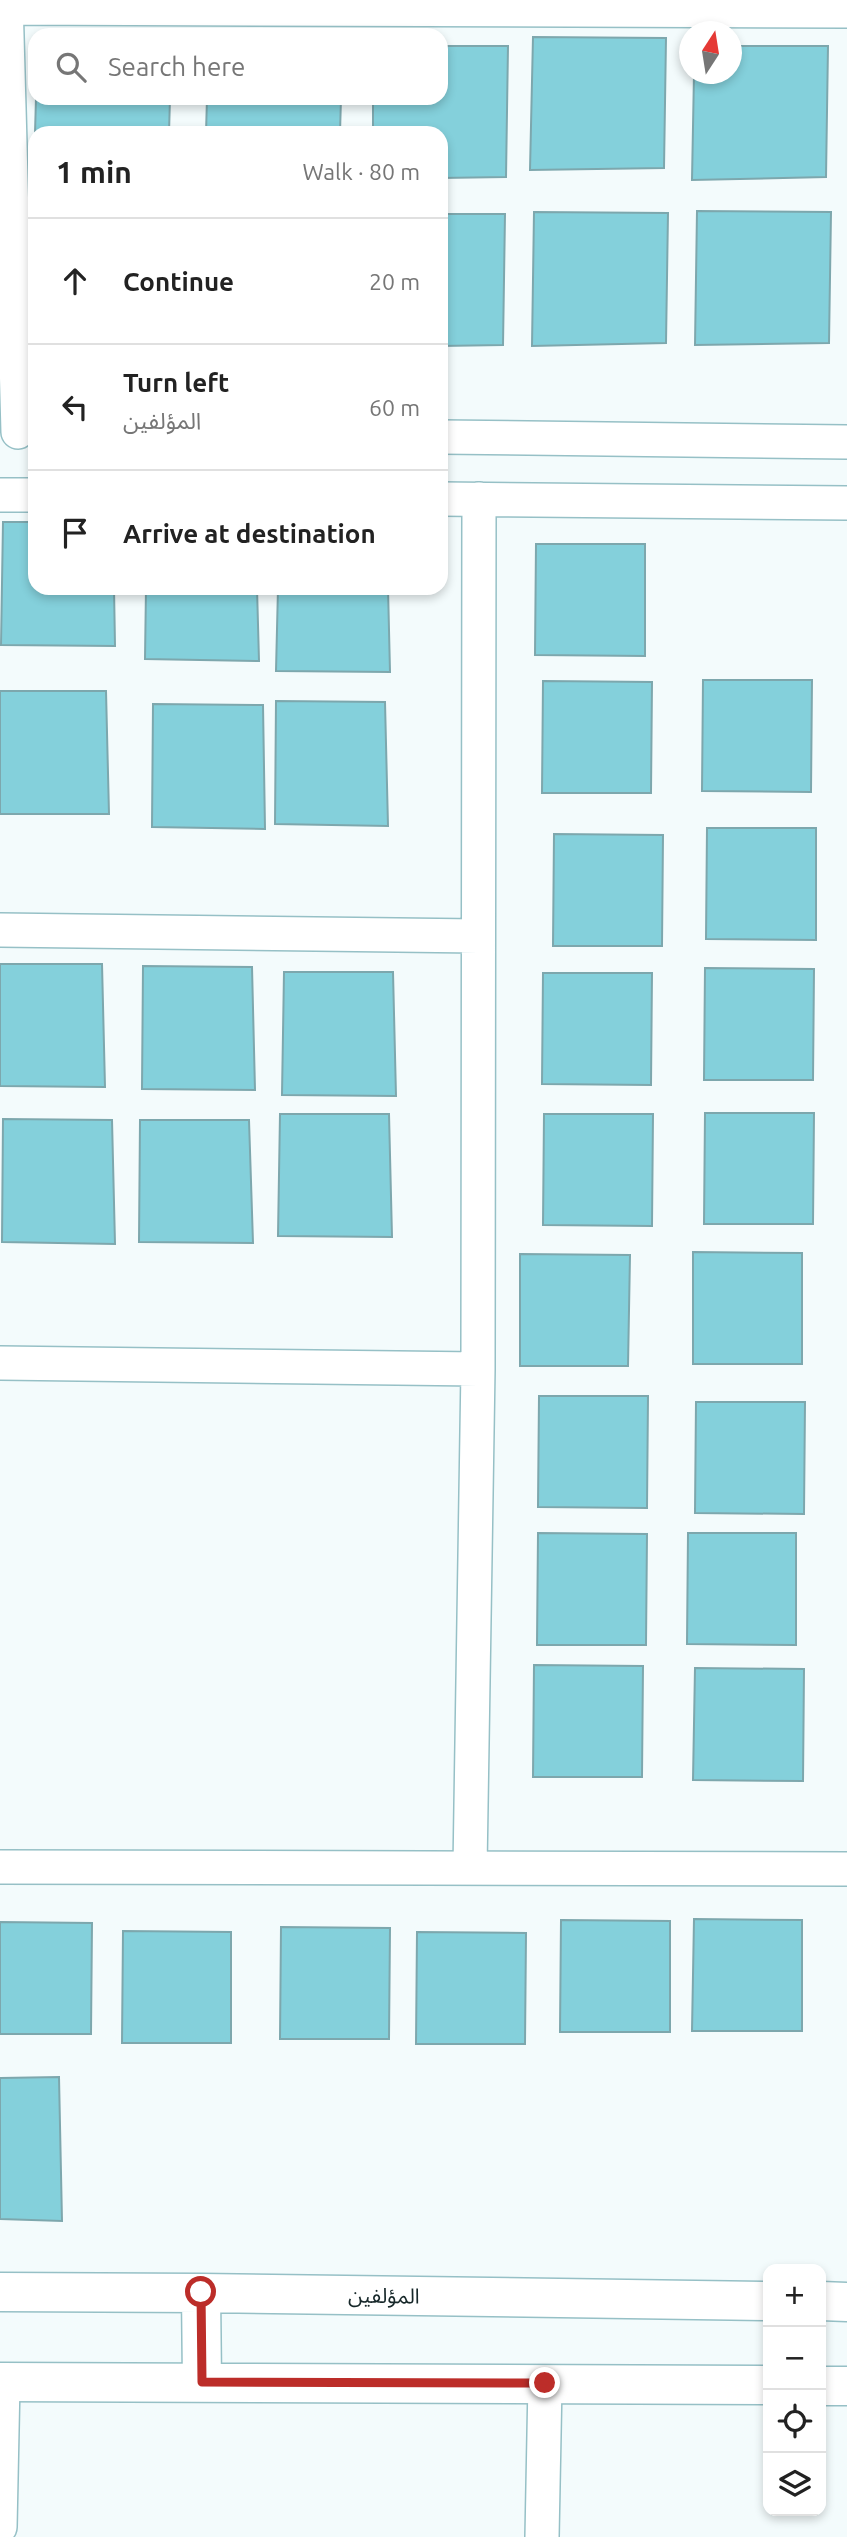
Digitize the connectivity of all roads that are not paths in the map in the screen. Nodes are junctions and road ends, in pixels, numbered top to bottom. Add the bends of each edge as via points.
1 (6, 4) edge
2 (847, 11) edge
3 (18, 432) edge
4 (448, 437) edge
5 (847, 442) edge
6 (0, 495) edge
7 (28, 495) edge
8 (448, 499) edge
9 (479, 499) junction
10 (847, 503) edge
11 (0, 930) edge
12 (478, 936) junction
13 (0, 1363) edge
14 (478, 1369) junction
15 (0, 1867) edge
16 (470, 1868) junction
17 (847, 1869) edge
18 (0, 2292) edge
19 (201, 2292) junction
20 (763, 2301) edge
21 (826, 2301) edge
22 (847, 2302) edge
23 (1, 2382) edge
24 (202, 2382) junction
25 (545, 2383) junction
26 (763, 2385) edge
27 (826, 2386) edge
28 (847, 2386) edge
29 (0, 2527) edge
30 (542, 2537) edge

1 - 2 street
1 - 3 street
4 - 5 street
6 - 7 street
8 - 9 street
9 - 10 street
9 - 12 street
11 - 12 street
12 - 14 street
13 - 14 street
14 - 16 street
15 - 16 street
16 - 17 street
18 - 19 street, المؤلفين
19 - 20 street, المؤلفين
19 - 24 street
21 - 22 street
23 - 24 street
23 - 29 street
24 - 25 street
25 - 26 street
25 - 30 street
27 - 28 street

